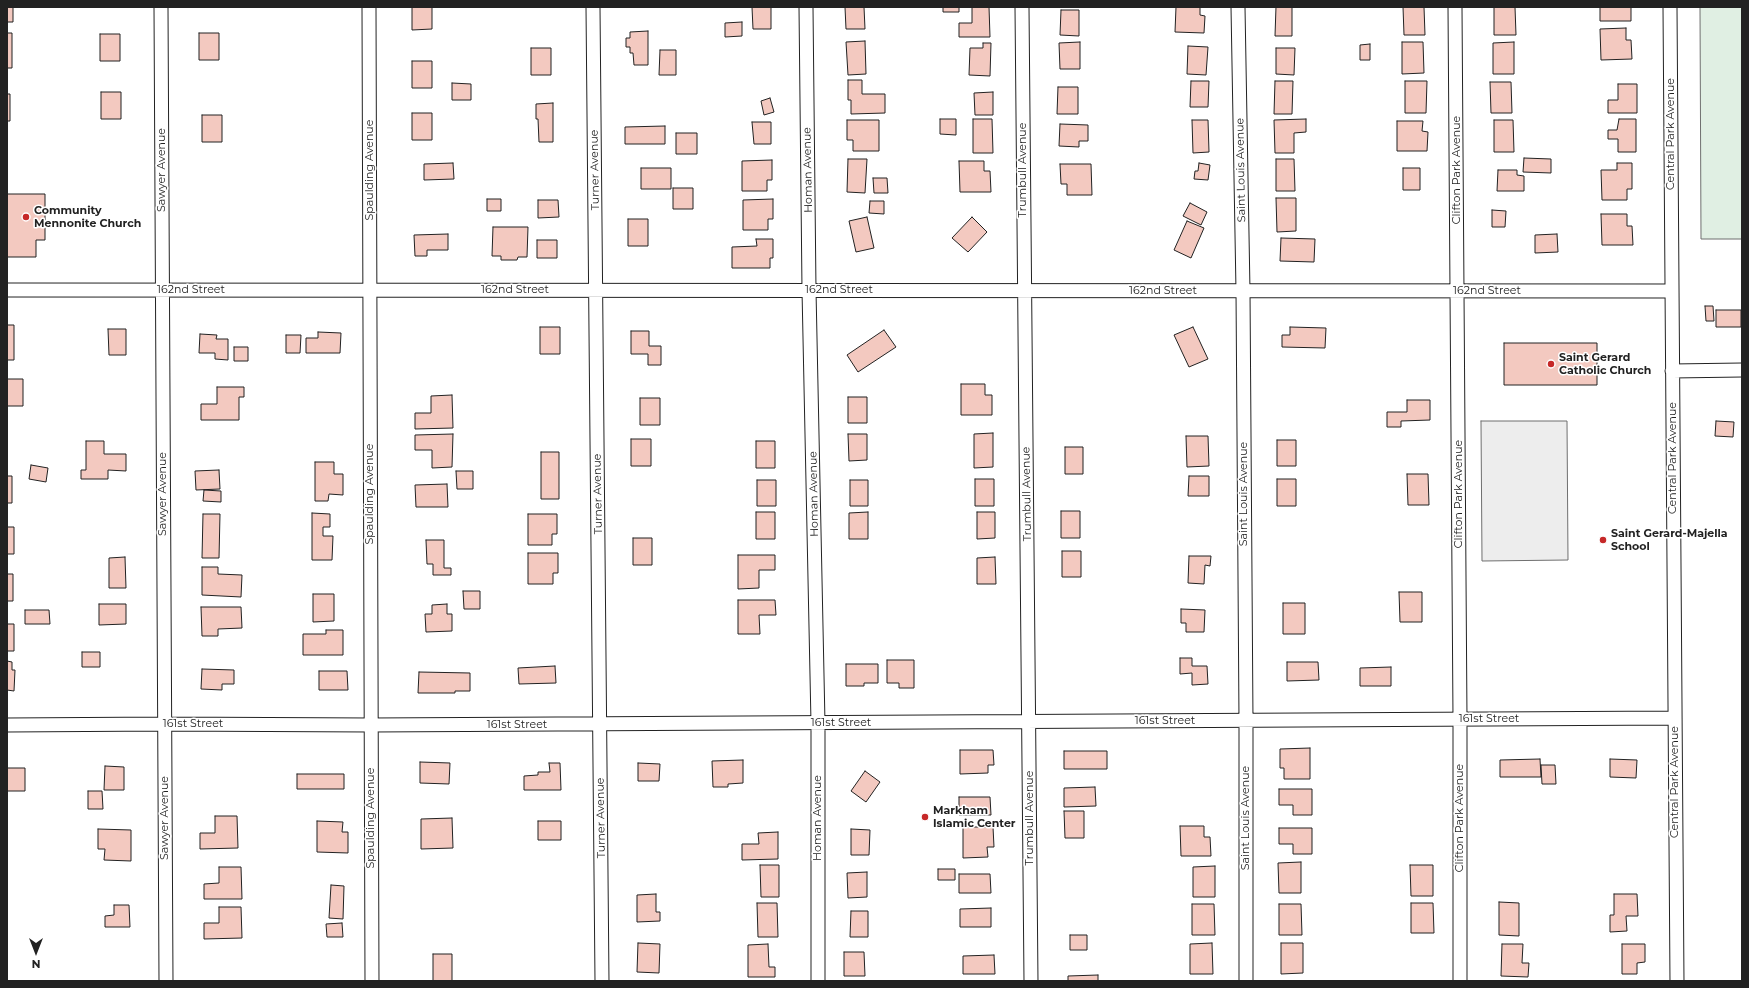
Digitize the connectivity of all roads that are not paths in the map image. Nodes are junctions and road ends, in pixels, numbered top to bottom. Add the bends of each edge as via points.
1 (161, 7) edge
2 (369, 7) edge
3 (593, 7) edge
4 (806, 7) edge
5 (1022, 7) edge
6 (1238, 7) edge
7 (1455, 7) edge
8 (1670, 7) edge
9 (7, 290) edge
10 (162, 290) junction
11 (370, 290) junction
12 (596, 290) junction
13 (809, 290) junction
14 (1024, 290) junction
15 (1243, 290) junction
16 (1458, 290) junction
17 (1672, 290) junction
18 (1742, 370) edge
19 (1672, 371) junction
20 (1675, 718) junction
21 (1460, 719) junction
22 (1030, 721) junction
23 (1246, 721) junction
24 (818, 723) junction
25 (164, 724) junction
26 (600, 724) junction
27 (7, 725) edge
28 (371, 726) junction
29 (166, 981) edge
30 (372, 981) edge
31 (602, 981) edge
32 (818, 981) edge
33 (1031, 981) edge
34 (1246, 981) edge
35 (1460, 981) edge
36 (1677, 981) edge

1 - 10 street, Sawyer Avenue
2 - 11 street, Spaulding Avenue
3 - 12 street, Turner Avenue
4 - 13 street, Homan Avenue
5 - 14 street, Trumbull Avenue
6 - 15 street, Saint Louis Avenue
7 - 16 street, Clifton Park Avenue
8 - 17 street, Central Park Avenue
9 - 10 street, 162nd Street
10 - 11 street, 162nd Street
10 - 25 street, Sawyer Avenue
11 - 12 street, 162nd Street
11 - 28 street, Spaulding Avenue
12 - 13 street, 162nd Street
12 - 26 street, Turner Avenue
13 - 14 street, 162nd Street
13 - 24 street, Homan Avenue
14 - 15 street, 162nd Street
14 - 22 street, Trumbull Avenue
15 - 16 street, 162nd Street
15 - 23 street, Saint Louis Avenue
16 - 17 street, 162nd Street
16 - 21 street, Clifton Park Avenue
17 - 19 street, Central Park Avenue
18 - 19 street
19 - 20 street, Central Park Avenue
20 - 21 street, 161st Street
20 - 36 street, Central Park Avenue
21 - 23 street, 161st Street
21 - 35 street, Clifton Park Avenue
22 - 23 street, 161st Street
22 - 24 street, 161st Street
22 - 33 street, Trumbull Avenue
23 - 34 street, Saint Louis Avenue
24 - 26 street, 161st Street
24 - 32 street, Homan Avenue
25 - 27 street, 161st Street
25 - 28 street, 161st Street
25 - 29 street, Sawyer Avenue
26 - 28 street, 161st Street
26 - 31 street, Turner Avenue
28 - 30 street, Spaulding Avenue

